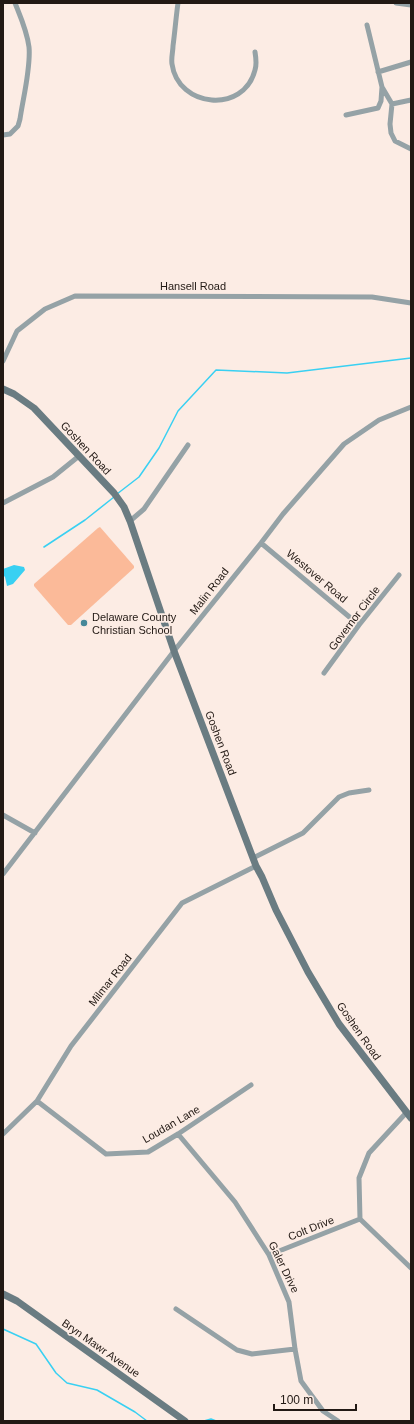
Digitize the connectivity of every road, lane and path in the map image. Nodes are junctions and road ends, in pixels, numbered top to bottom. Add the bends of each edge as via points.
1 (15, 3) edge
2 (178, 3) edge
3 (396, 3) edge
4 (411, 5) edge
5 (367, 25) dead end
6 (255, 52) dead end
7 (411, 62) edge
8 (378, 72) junction
9 (382, 87) junction
10 (411, 100) edge
11 (392, 104) junction
12 (346, 116) dead end
13 (3, 135) edge
14 (411, 149) edge
15 (411, 303) edge
16 (3, 361) edge
17 (3, 389) edge
18 (411, 407) edge
19 (188, 445) dead end
20 (79, 456) junction
21 (3, 503) edge
22 (130, 521) junction
23 (261, 543) junction
24 (399, 575) dead end
25 (359, 625) junction
26 (174, 651) junction
27 (324, 674) dead end
28 (369, 790) dead end
29 (3, 815) edge
30 (35, 833) junction
31 (253, 858) junction
32 (256, 866) junction
33 (3, 874) edge
34 (251, 1085) dead end
35 (37, 1101) junction
36 (409, 1116) edge
37 (3, 1134) edge
38 (178, 1134) junction
39 (360, 1219) junction
40 (269, 1256) junction
41 (411, 1268) edge
42 (3, 1294) edge
43 (176, 1308) dead end
44 (295, 1349) junction
45 (185, 1421) edge
46 (338, 1421) edge

1 - 13 street via 27,36 28,68 18,126 10,134
2 - 6 street via 172,62 180,83 195,96 216,101 236,95 252,78 256,64
3 - 4 street
5 - 8 street
7 - 8 street
8 - 9 street
9 - 11 street
9 - 12 street via 378,108
10 - 11 street
11 - 14 street via 390,124 394,141
15 - 16 street, Hansell Road via 372,297 75,296 46,309 17,331
17 - 20 street, Goshen Road via 34,408
18 - 23 street, Malin Road via 379,420 344,444
19 - 22 street via 144,509
20 - 21 street via 53,477
20 - 22 street, Goshen Road via 115,495
22 - 26 street, Goshen Road
23 - 25 street, Westover Road
23 - 26 street, Malin Road
24 - 25 street, Governor Circle
25 - 27 street, Governor Circle
26 - 30 street, Malin Road
26 - 31 street, Goshen Road
28 - 31 street via 339,797 303,833
29 - 30 street
30 - 33 street, Malin Road
31 - 32 street, Goshen Road
32 - 35 street, Milmar Road via 182,903 71,1046
32 - 36 street, Goshen Road via 308,972 339,1024
34 - 38 street, Loudan Lane
35 - 37 street, Milmar Road
35 - 38 street, Loudan Lane via 106,1154 148,1152
36 - 39 street via 369,1153 359,1178
38 - 40 street, Galer Drive via 236,1202
39 - 40 street, Colt Drive
39 - 41 street
40 - 44 street, Galer Drive via 289,1302
42 - 45 street, Bryn Mawr Avenue via 17,1301
43 - 44 street via 237,1350 252,1354
44 - 46 street, Galer Drive via 301,1381 323,1410

